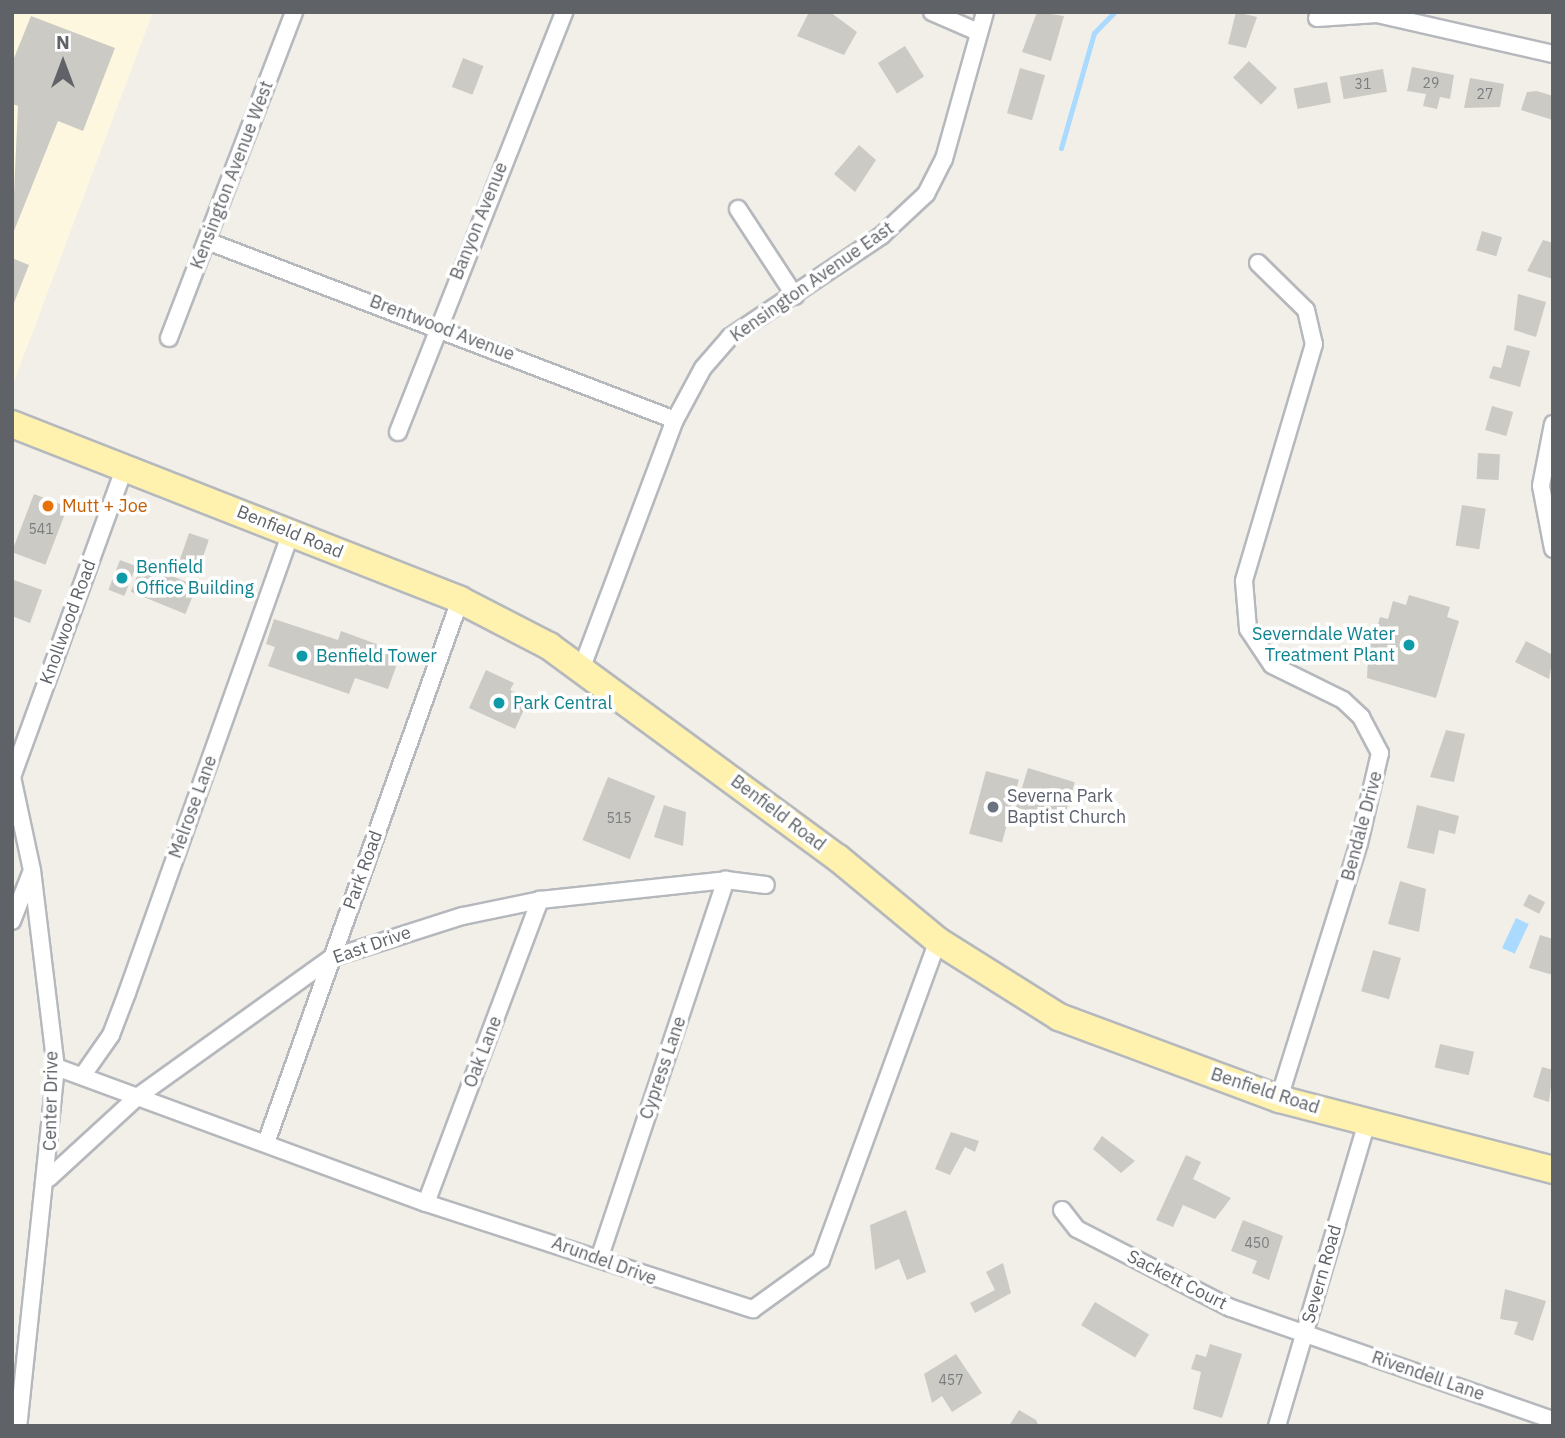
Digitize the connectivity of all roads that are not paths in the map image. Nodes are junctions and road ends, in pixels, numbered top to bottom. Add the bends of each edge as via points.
1 (294, 12) edge
2 (564, 12) edge
3 (932, 12) edge
4 (985, 12) edge
5 (1317, 18) dead end
6 (978, 32) junction
7 (1553, 54) edge
8 (738, 209) dead end
9 (207, 241) junction
10 (1258, 263) dead end
11 (795, 296) junction
12 (437, 325) junction
13 (169, 338) dead end
14 (675, 419) junction
15 (12, 424) edge
16 (1553, 424) edge
17 (398, 432) dead end
18 (125, 467) junction
19 (291, 532) junction
20 (1553, 549) edge
21 (460, 600) junction
22 (582, 667) junction
23 (12, 777) edge
24 (32, 870) junction
25 (726, 880) junction
26 (766, 885) dead end
27 (540, 900) junction
28 (12, 921) edge
29 (938, 941) junction
30 (331, 958) junction
31 (56, 1067) junction
32 (83, 1075) junction
33 (137, 1097) junction
34 (1279, 1099) junction
35 (1367, 1122) junction
36 (267, 1140) junction
37 (1553, 1170) edge
38 (49, 1178) junction
39 (426, 1203) junction
40 (1062, 1210) dead end
41 (600, 1256) junction
42 (1304, 1333) junction
43 (20, 1341) edge
44 (1553, 1420) edge
45 (18, 1426) edge
46 (1277, 1426) edge

1 - 9 street, Kensington Avenue West
2 - 12 street, Banyon Avenue
3 - 6 street
4 - 6 street, Kensington Avenue East
5 - 7 street via 1377,14
6 - 11 street, Kensington Avenue East via 944,159 926,194 881,236
8 - 11 street
9 - 12 street, Brentwood Avenue
9 - 13 street, Kensington Avenue West
10 - 34 street, Bendale Drive via 1306,310 1314,344 1244,581 1248,629 1272,665 1343,700 1361,716 1380,753 1359,843
11 - 14 street, Kensington Avenue East via 730,337 704,368
12 - 14 street, Brentwood Avenue
12 - 17 street, Banyon Avenue
14 - 22 street, Kensington Avenue East
15 - 18 main road, Benfield Road
16 - 20 street via 1541,486
18 - 19 main road, Benfield Road
18 - 23 street, Knollwood Road
19 - 21 main road, Benfield Road
19 - 32 street, Melrose Lane via 111,1035
21 - 22 main road, Benfield Road
21 - 30 street, Park Road
22 - 29 main road, Benfield Road
23 - 24 street, Center Drive
24 - 28 street
24 - 31 street, Center Drive
25 - 26 street, East Drive
25 - 27 street, East Drive
25 - 41 street, Cypress Lane
27 - 30 street, East Drive via 463,916
27 - 39 street, Oak Lane
29 - 34 main road, Benfield Road via 1059,1017
29 - 41 street, Arundel Drive via 821,1260 753,1309
30 - 33 street, East Drive
30 - 36 street, Park Road
31 - 32 street, Arundel Drive
31 - 38 street, Center Drive
32 - 33 street, Arundel Drive
33 - 36 street, Arundel Drive
33 - 38 street, East Drive
34 - 35 main road, Benfield Road
35 - 37 main road, Benfield Road
35 - 42 street, Severn Road
36 - 39 street, Arundel Drive
38 - 43 street, Center Drive
39 - 41 street, Arundel Drive
40 - 42 street, Sackett Court via 1077,1229 1196,1290
42 - 44 street, Rivendell Lane
42 - 46 street, Severn Road
43 - 45 street, Center Drive

